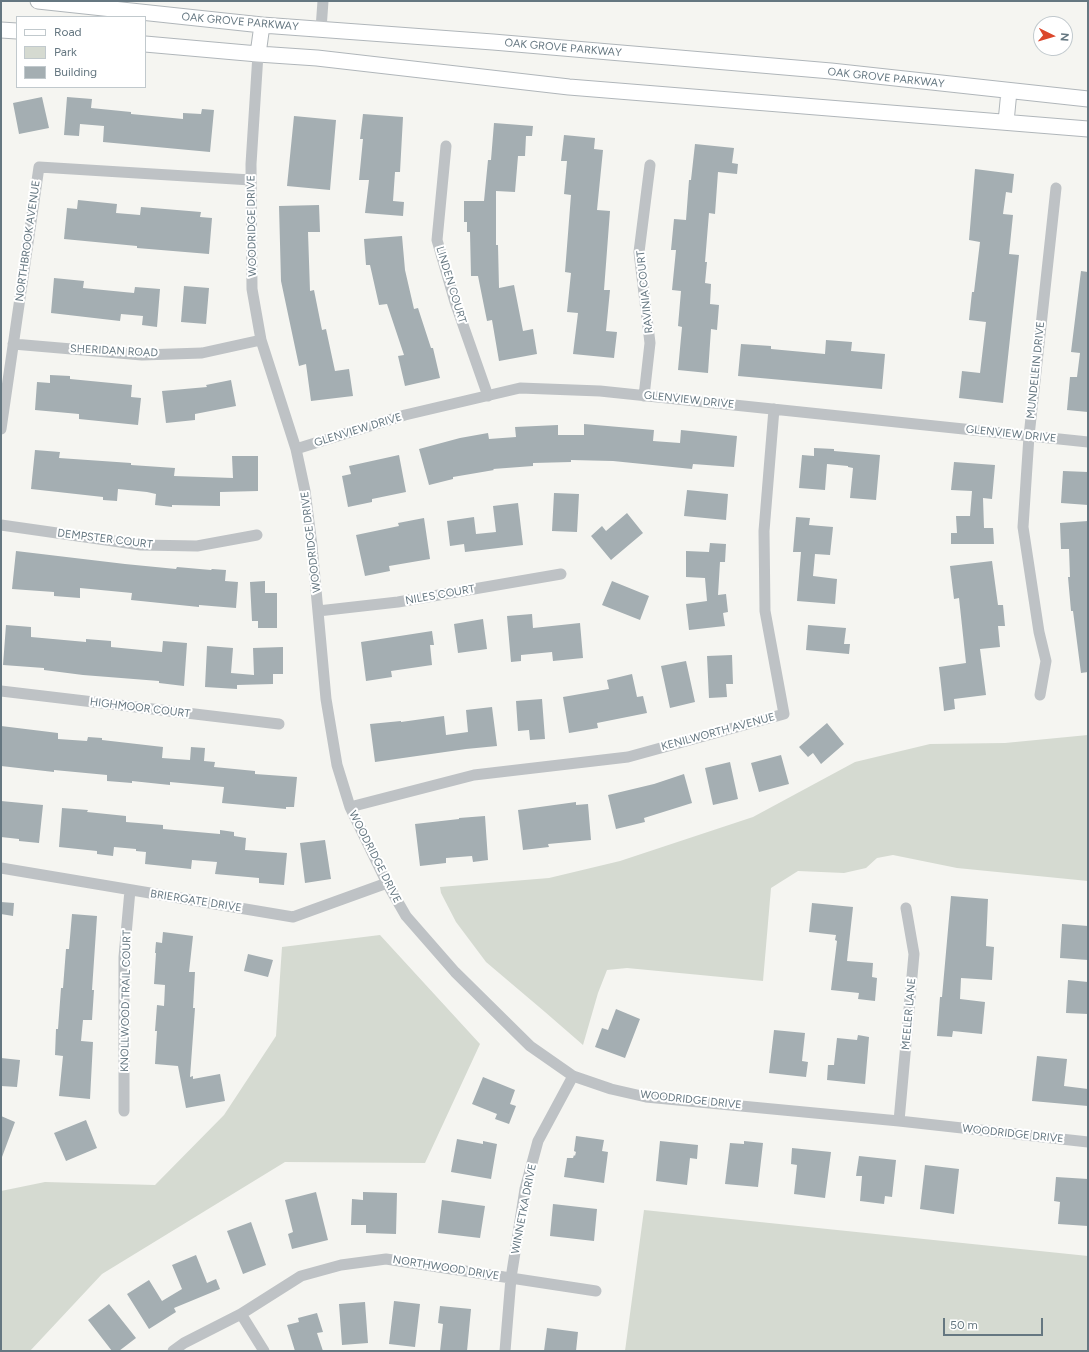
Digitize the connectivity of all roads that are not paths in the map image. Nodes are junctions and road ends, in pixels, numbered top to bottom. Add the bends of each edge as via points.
1 (38, 1) edge
2 (323, 1) edge
3 (262, 25) junction
4 (321, 29) junction
5 (1, 30) edge
6 (16, 31) edge
7 (146, 44) edge
8 (258, 54) junction
9 (1009, 91) junction
10 (1088, 99) edge
11 (1006, 122) junction
12 (1088, 129) edge
13 (446, 146) dead end
14 (650, 165) dead end
15 (251, 180) junction
16 (1056, 188) dead end
17 (261, 340) junction
18 (13, 344) junction
19 (488, 396) junction
20 (644, 396) junction
21 (774, 409) junction
22 (1, 429) edge
23 (1029, 436) junction
24 (1088, 442) edge
25 (296, 449) junction
26 (1, 525) edge
27 (257, 535) dead end
28 (561, 574) dead end
29 (318, 611) junction
30 (1, 691) edge
31 (1040, 695) dead end
32 (279, 724) dead end
33 (350, 807) junction
34 (1, 868) edge
35 (387, 883) junction
36 (130, 890) junction
37 (906, 908) dead end
38 (572, 1076) junction
39 (124, 1111) dead end
40 (899, 1121) junction
41 (1088, 1142) edge
42 (511, 1278) junction
43 (596, 1291) dead end
44 (240, 1314) junction
45 (173, 1351) edge
46 (264, 1351) edge
47 (505, 1351) edge

1 - 3 main road, OAK GROVE PARKWAY
2 - 4 street
3 - 4 main road, OAK GROVE PARKWAY
3 - 8 main road
4 - 9 main road, OAK GROVE PARKWAY via 776,67
5 - 6 main road
7 - 8 main road
8 - 11 main road via 569,86
8 - 15 street, WOODRIDGE DRIVE
9 - 10 main road, OAK GROVE PARKWAY
9 - 11 main road
11 - 12 main road
13 - 19 street, LINDEN COURT via 437,240 455,302
14 - 20 street, RAVINIA COURT via 639,252 650,344
15 - 17 street, WOODRIDGE DRIVE via 252,288
15 - 18 street, NORTHBROOK AVENUE via 39,167
16 - 23 street, MUNDELEIN DRIVE
17 - 18 street, SHERIDAN ROAD via 202,352 142,355
17 - 25 street, WOODRIDGE DRIVE
18 - 22 street, NORTHBROOK AVENUE
19 - 20 street, GLENVIEW DRIVE via 520,388
19 - 25 street, GLENVIEW DRIVE via 405,415
20 - 21 street, GLENVIEW DRIVE
21 - 23 street, GLENVIEW DRIVE
21 - 33 street, KENILWORTH AVENUE via 764,531 765,611 784,714 628,757 474,775
23 - 24 street, GLENVIEW DRIVE
23 - 31 street, MUNDELEIN DRIVE via 1023,527 1046,661
25 - 29 street, WOODRIDGE DRIVE via 305,491
26 - 27 street, DEMPSTER COURT via 141,545 197,546
28 - 29 street, NILES COURT via 398,602
29 - 33 street, WOODRIDGE DRIVE via 337,765
30 - 32 street, HIGHMOOR COURT
33 - 35 street, WOODRIDGE DRIVE
34 - 36 street, BRIERGATE DRIVE
35 - 36 street, BRIERGATE DRIVE via 293,917
35 - 38 street, WOODRIDGE DRIVE via 406,916 455,972 530,1046
36 - 39 street, KNOLLWOOD TRAIL COURT via 124,958
37 - 40 street, MEELER LANE via 914,954
38 - 40 street, WOODRIDGE DRIVE via 646,1097
38 - 42 street, WINNETKA DRIVE via 538,1140 525,1189
40 - 41 street, WOODRIDGE DRIVE
42 - 43 street, NORTHWOOD DRIVE
42 - 44 street, NORTHWOOD DRIVE via 386,1260 341,1265 302,1276
42 - 47 street, WINNETKA DRIVE
44 - 45 street, NORTHWOOD DRIVE
44 - 46 street

